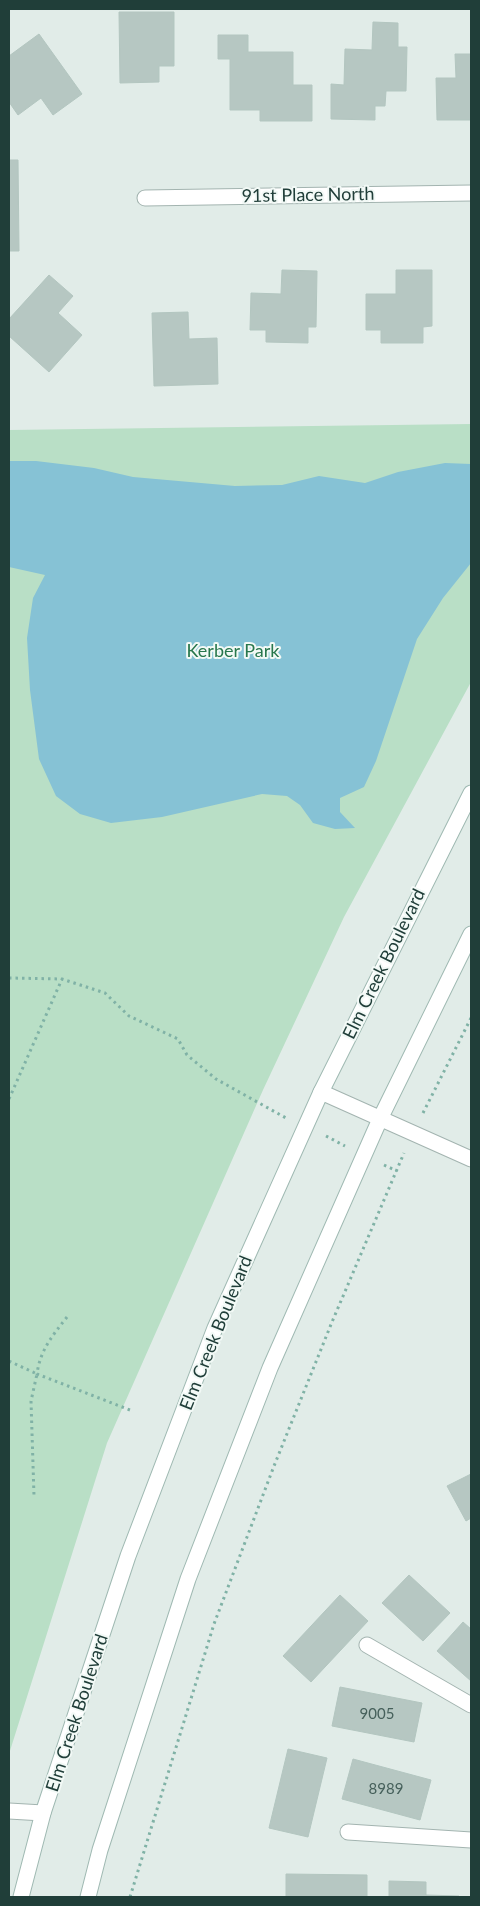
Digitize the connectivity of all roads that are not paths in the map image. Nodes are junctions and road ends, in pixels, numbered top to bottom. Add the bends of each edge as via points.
1 (471, 193) edge
2 (145, 198) dead end
3 (471, 792) edge
4 (471, 934) edge
5 (321, 1092) junction
6 (380, 1119) junction
7 (471, 1159) edge
8 (367, 1645) dead end
9 (471, 1705) edge
10 (9, 1811) edge
11 (43, 1814) junction
12 (348, 1832) dead end
13 (471, 1840) edge
14 (21, 1897) edge
15 (88, 1897) edge

1 - 2 main road, 91st Place North
3 - 5 main road, Elm Creek Boulevard
4 - 6 main road
5 - 6 main road
5 - 11 main road, Elm Creek Boulevard via 208,1346 128,1556
6 - 7 main road
6 - 15 main road via 270,1368 188,1578 100,1850
8 - 9 main road
10 - 11 main road
11 - 14 main road, Elm Creek Boulevard
12 - 13 main road

